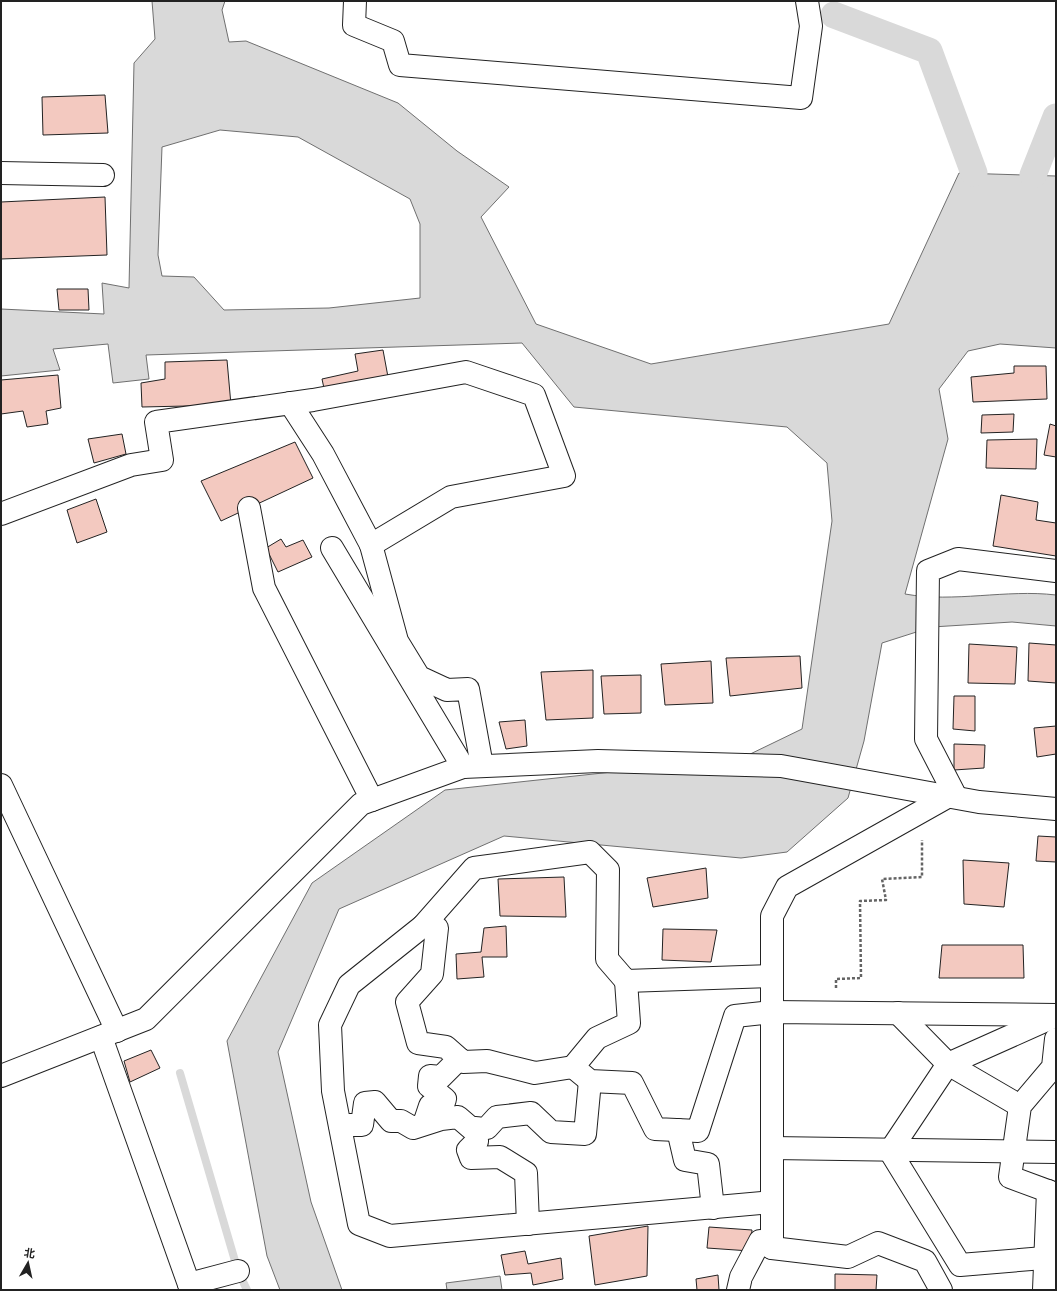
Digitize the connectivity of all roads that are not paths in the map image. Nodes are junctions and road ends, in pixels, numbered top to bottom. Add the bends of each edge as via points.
1 (355, 1) edge
2 (807, 1) edge
3 (1, 173) edge
4 (103, 175) dead end
5 (290, 403) junction
6 (249, 508) dead end
7 (1, 514) edge
8 (370, 545) junction
9 (332, 548) dead end
10 (1056, 571) edge
11 (472, 766) junction
12 (1, 785) edge
13 (953, 797) junction
14 (372, 800) junction
15 (1056, 809) edge
16 (423, 926) junction
17 (772, 976) junction
18 (626, 981) junction
19 (772, 1012) junction
20 (898, 1013) junction
21 (1056, 1016) edge
22 (109, 1034) junction
23 (1056, 1038) edge
24 (459, 1059) junction
25 (948, 1064) junction
26 (573, 1067) junction
27 (1, 1076) edge
28 (590, 1081) junction
29 (1020, 1106) junction
30 (424, 1124) junction
31 (340, 1125) junction
32 (476, 1128) junction
33 (678, 1130) junction
34 (772, 1148) junction
35 (890, 1151) junction
36 (1013, 1152) junction
37 (1056, 1152) edge
38 (1052, 1192) edge
39 (772, 1202) junction
40 (713, 1208) junction
41 (528, 1224) junction
42 (772, 1248) junction
43 (1050, 1258) edge
44 (238, 1271) dead end
45 (190, 1287) edge
46 (738, 1290) edge
47 (941, 1290) edge
48 (1044, 1290) edge

1 - 2 street via 354,25 393,40 400,65 801,98 811,26
3 - 4 street
5 - 7 street via 156,422 162,460 131,465
5 - 8 street via 323,454
5 - 8 street via 466,372 534,395 564,476 451,497
6 - 14 street via 264,588
8 - 11 street via 397,641 419,677 447,690 468,690
9 - 11 street
10 - 13 street via 958,559 928,571 926,739
11 - 13 street via 598,761 780,766
11 - 14 street
12 - 22 street
13 - 15 street
13 - 17 street via 787,887 772,916
14 - 22 street via 361,804 146,1019
16 - 18 street via 474,868 590,852 608,870 607,959
16 - 24 street via 437,928 432,974 406,1002 418,1043 446,1047
16 - 31 street via 349,985 330,1025 333,1091
17 - 18 street
17 - 19 street
18 - 26 street via 629,1022 597,1038
19 - 20 street
19 - 33 street via 735,1016 698,1131
19 - 34 street
20 - 21 street
20 - 25 street
21 - 25 street
22 - 27 street
22 - 45 street
23 - 29 street via 1053,1067
24 - 26 street via 463,1062 487,1061 535,1073
24 - 30 street via 441,1076 430,1076 429,1086 445,1099 443,1105 430,1106
25 - 29 street
25 - 35 street
26 - 28 street
28 - 32 street via 585,1134 551,1132 531,1113 497,1117 487,1128
28 - 33 street via 632,1083 655,1129
29 - 36 street
30 - 31 street via 413,1128 401,1121 391,1121 375,1102 365,1103 362,1125
30 - 32 street via 458,1117 472,1129
31 - 41 street via 359,1224 390,1236
32 - 41 street via 477,1141 468,1150 471,1158 500,1157 526,1173
33 - 40 street via 685,1160 708,1164
34 - 35 street
34 - 39 street
35 - 36 street
35 - 43 street via 960,1265
36 - 37 street
36 - 38 street via 1010,1176
38 - 43 street
39 - 40 street
39 - 42 street
40 - 41 street
42 - 46 street via 760,1241 741,1276
42 - 47 street via 848,1257 878,1242 925,1261
43 - 48 street
44 - 45 street

